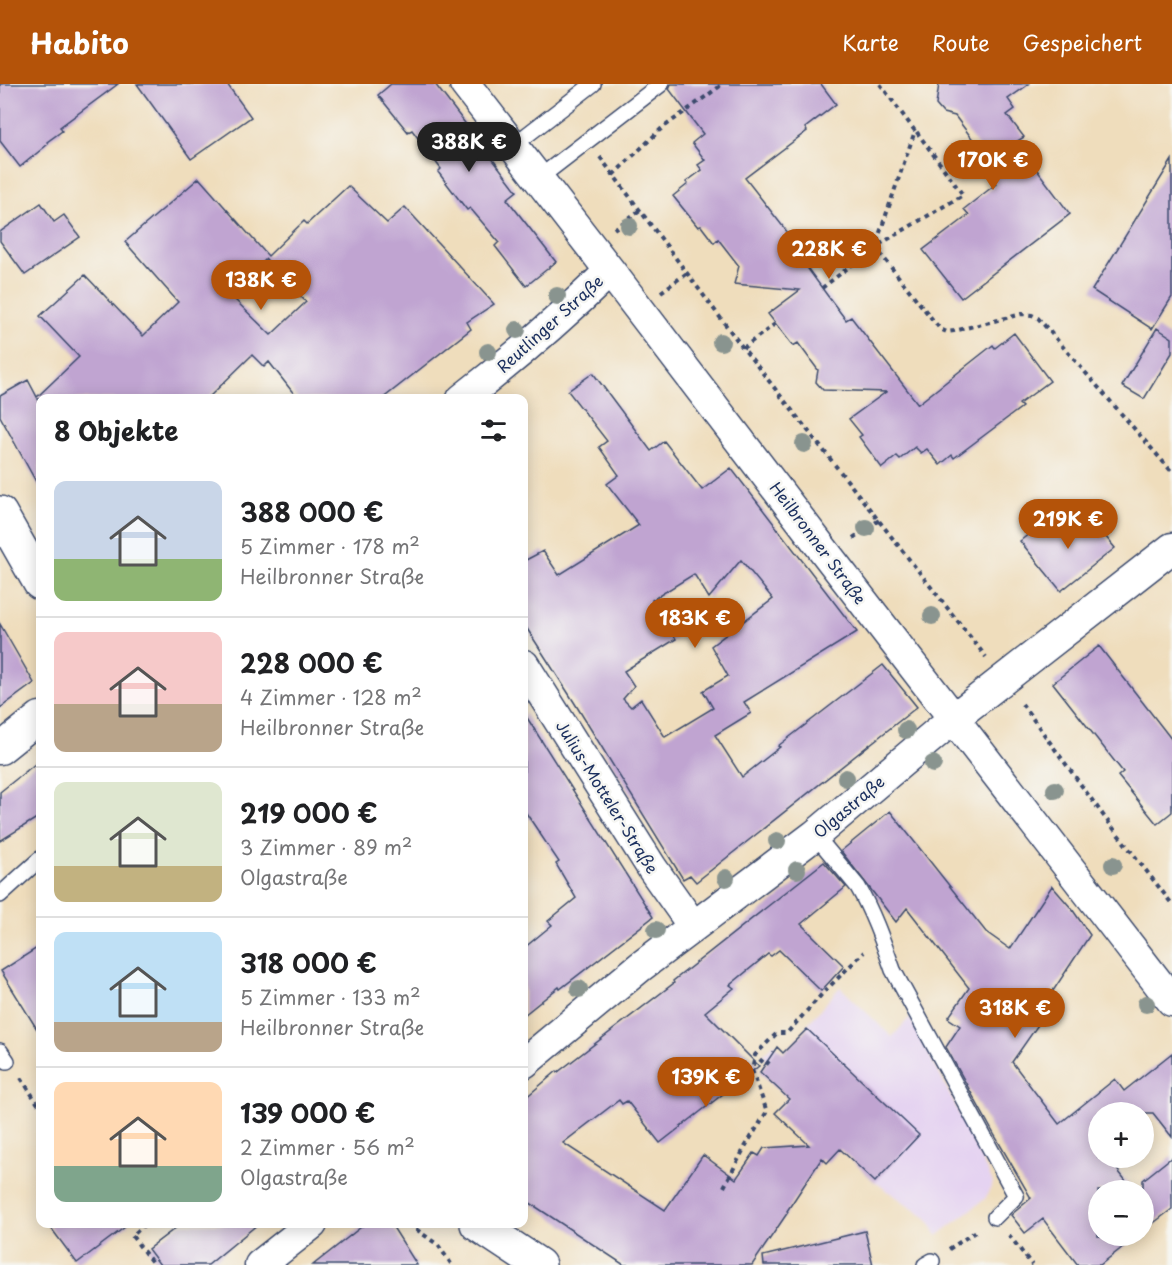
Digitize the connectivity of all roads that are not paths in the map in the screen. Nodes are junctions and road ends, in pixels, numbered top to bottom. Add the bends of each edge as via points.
1 (465, 84) edge
2 (594, 84) edge
3 (661, 84) edge
4 (514, 146) junction
5 (539, 178) junction
6 (610, 271) junction
7 (468, 394) edge
8 (0, 513) edge
9 (1172, 548) edge
10 (36, 575) edge
11 (528, 671) edge
12 (954, 718) junction
13 (36, 720) edge
14 (0, 749) edge
15 (815, 835) junction
16 (36, 863) edge
17 (0, 895) edge
18 (693, 926) junction
19 (1172, 1001) edge
20 (528, 1060) edge
21 (995, 1217) dead end
22 (307, 1228) edge
23 (482, 1228) edge
24 (518, 1260) edge
25 (260, 1265) edge

1 - 4 street, Heilbronner Straße
2 - 4 lane
3 - 5 lane
4 - 5 street, Heilbronner Straße
5 - 6 street, Heilbronner Straße
6 - 7 street, Reutlinger Straße
6 - 12 street, Heilbronner Straße
8 - 10 street
9 - 12 street, Olgastraße
11 - 18 street, Julius-Motteler-Straße
12 - 15 street, Olgastraße
12 - 19 street, Heilbronner Straße
13 - 14 street
15 - 18 street, Olgastraße
15 - 21 lane via 858,887 892,970 1016,1196
16 - 17 lane
18 - 20 street, Olgastraße
22 - 25 street
23 - 24 street

